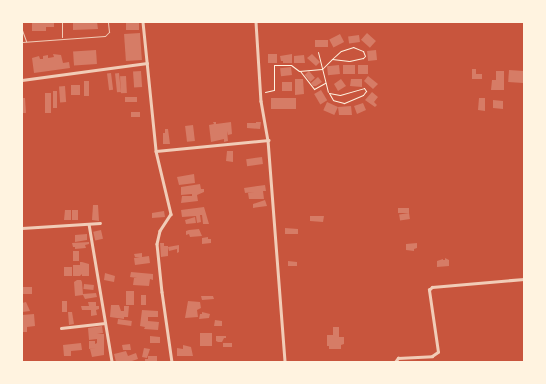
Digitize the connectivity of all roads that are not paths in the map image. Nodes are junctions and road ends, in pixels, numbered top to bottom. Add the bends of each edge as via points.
1 (62, 22) edge
2 (108, 22) edge
3 (143, 22) edge
4 (256, 22) edge
5 (22, 30) edge
6 (62, 38) junction
7 (22, 42) edge
8 (26, 42) junction
9 (147, 63) junction
10 (22, 80) edge
11 (268, 140) junction
12 (156, 151) junction
13 (100, 223) dead end
14 (89, 224) junction
15 (22, 228) edge
16 (524, 279) edge
17 (105, 323) junction
18 (61, 328) dead end
19 (112, 362) edge
20 (172, 362) edge
21 (285, 362) edge
22 (395, 362) edge

1 - 6 lane
2 - 6 lane via 109,32 105,36
3 - 9 street
4 - 11 street via 261,93
5 - 8 lane
6 - 8 lane
7 - 8 lane
9 - 10 street
9 - 12 street
11 - 12 street
11 - 21 street
12 - 20 street via 171,214 160,232 158,244
13 - 14 street
14 - 15 street
14 - 17 street
16 - 22 street via 432,287 429,290 438,352 432,356 398,358
17 - 18 street
17 - 19 street

